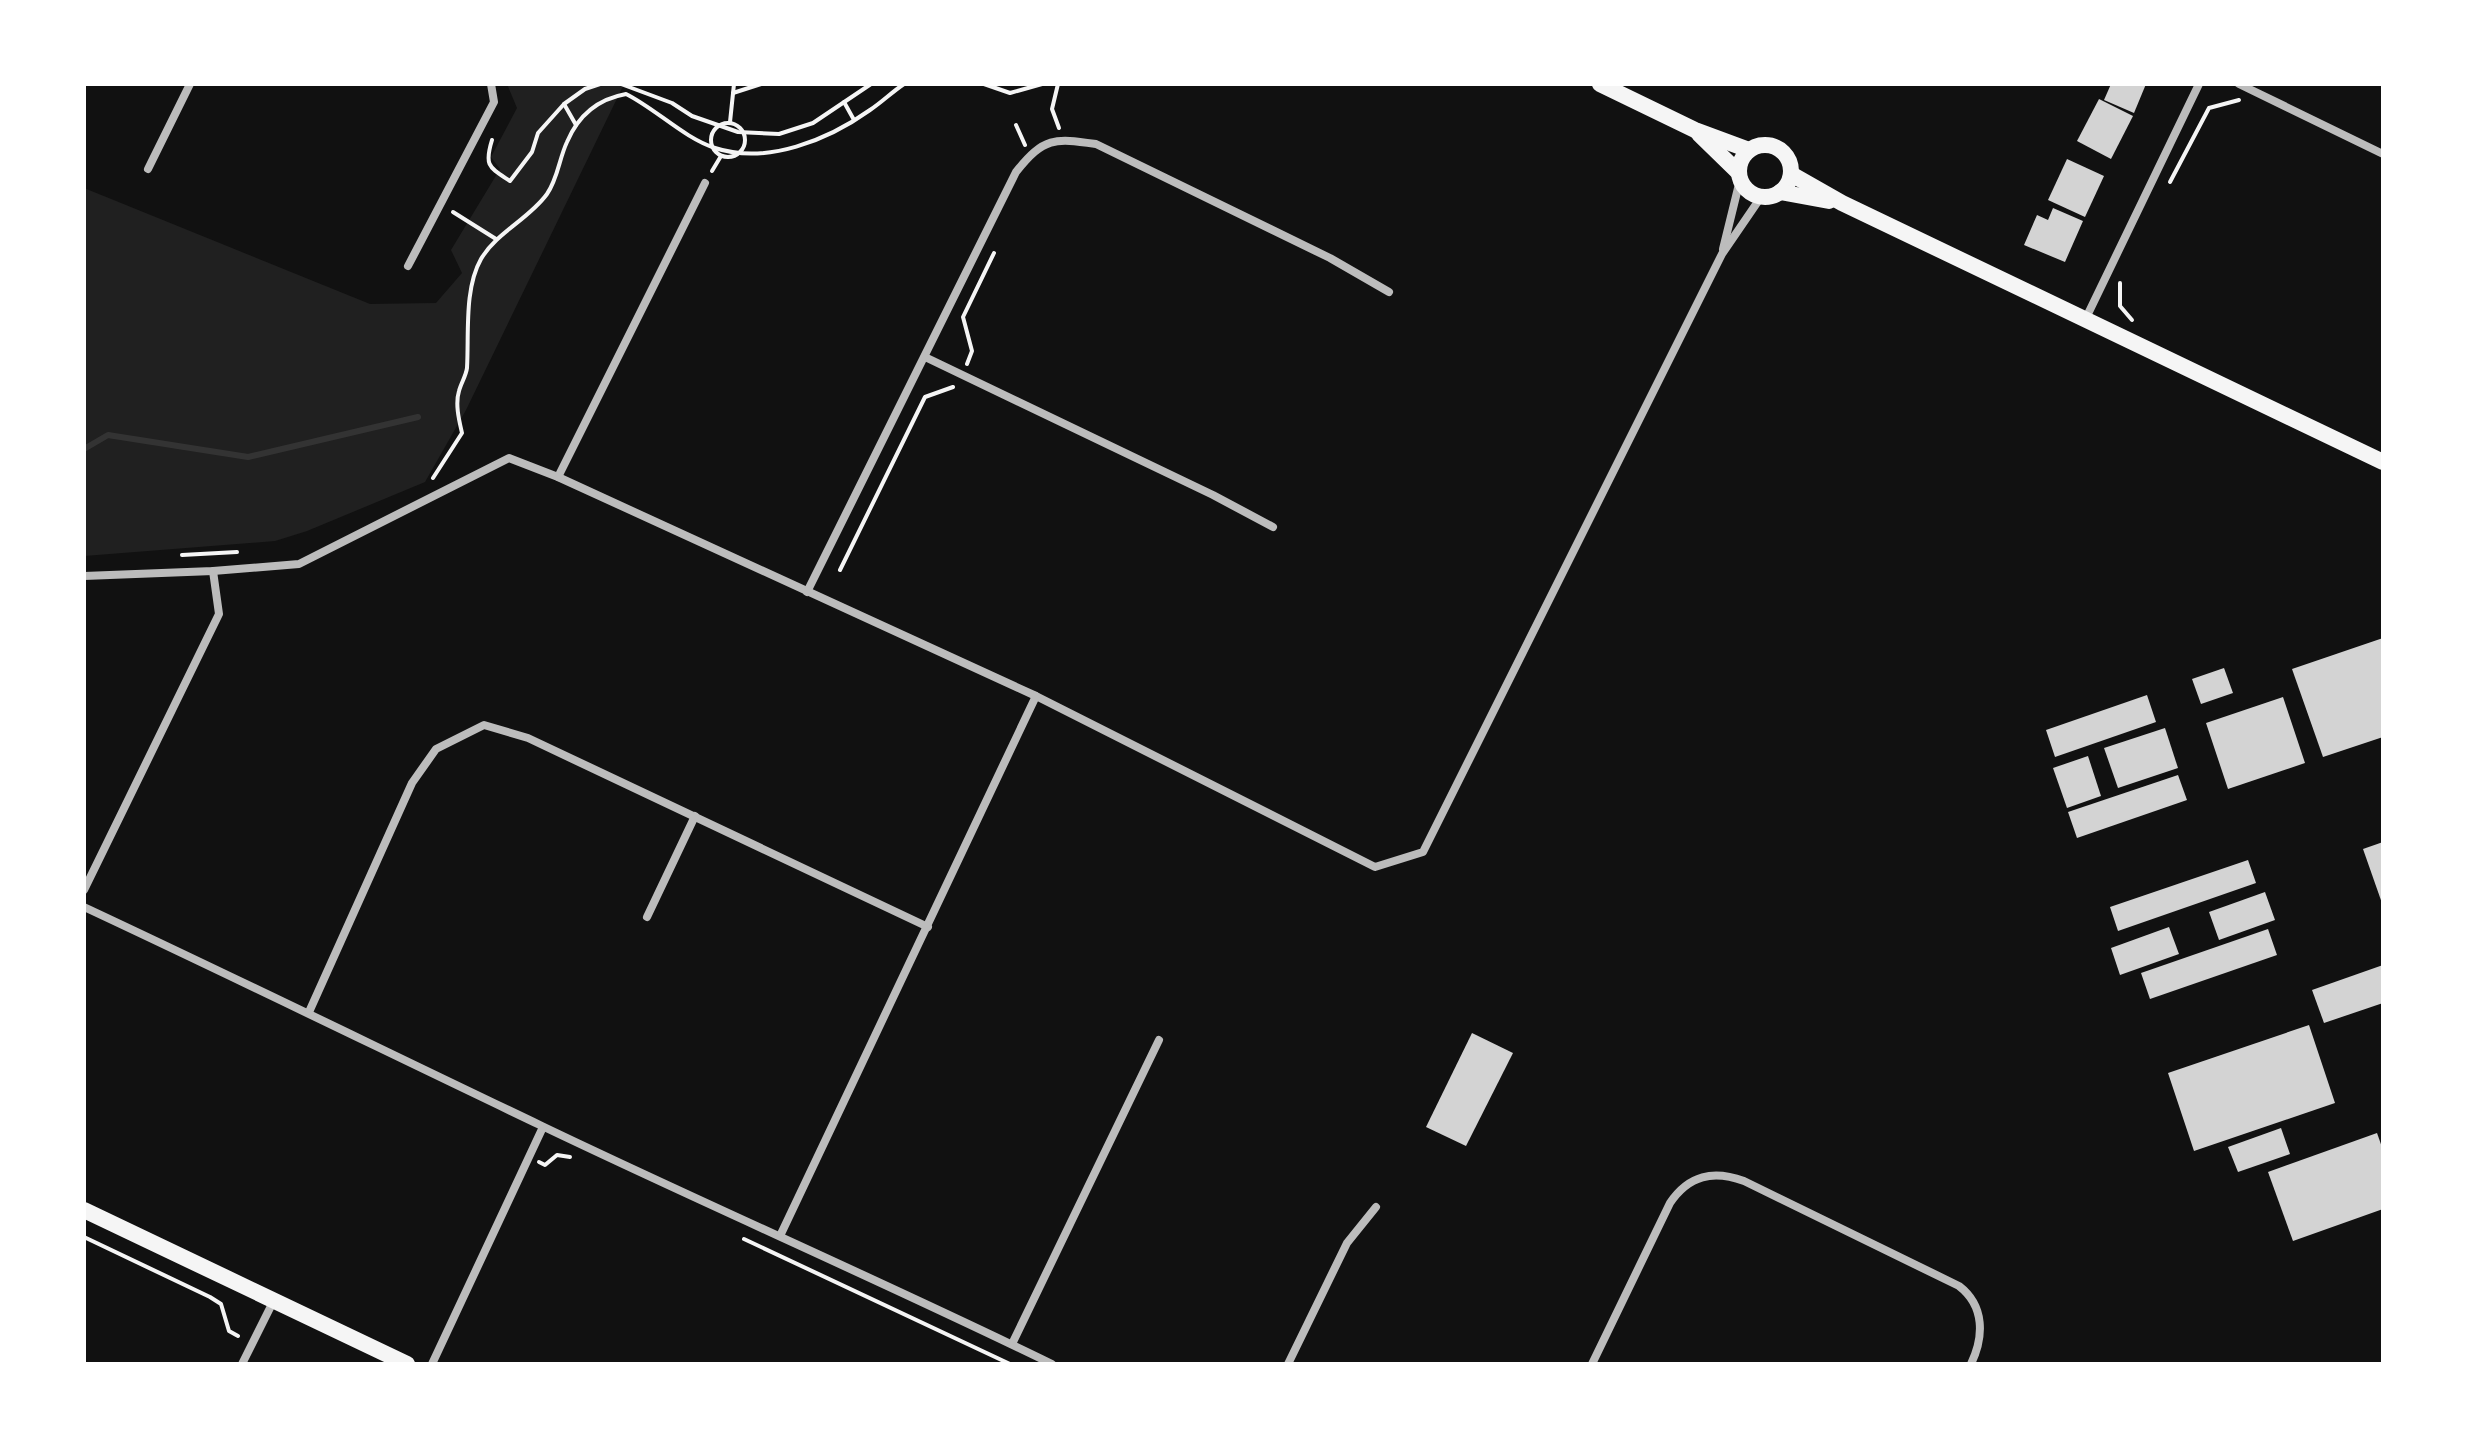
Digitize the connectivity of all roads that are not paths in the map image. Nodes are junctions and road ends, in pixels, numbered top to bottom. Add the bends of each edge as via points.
1 (190, 84) edge
2 (491, 84) edge
3 (1600, 84) edge
4 (2199, 84) edge
5 (2242, 86) edge
6 (1695, 130) junction
7 (1749, 150) junction
8 (2383, 154) edge
9 (148, 169) dead end
10 (1791, 174) junction
11 (1739, 176) junction
12 (705, 183) dead end
13 (1780, 192) junction
14 (1761, 197) junction
15 (1842, 203) junction
16 (1722, 254) junction
17 (408, 266) dead end
18 (1389, 292) dead end
19 (2086, 318) junction
20 (925, 357) junction
21 (2383, 462) edge
22 (558, 477) junction
23 (1273, 527) dead end
24 (213, 571) junction
25 (84, 576) edge
26 (807, 592) junction
27 (1036, 696) junction
28 (695, 816) junction
29 (84, 890) edge
30 (84, 907) edge
31 (647, 917) dead end
32 (928, 927) junction
33 (309, 1012) junction
34 (1159, 1040) dead end
35 (543, 1127) junction
36 (1376, 1207) dead end
37 (84, 1210) edge
38 (780, 1236) junction
39 (274, 1300) junction
40 (1012, 1344) junction
41 (242, 1364) edge
42 (407, 1364) edge
43 (432, 1364) edge
44 (1052, 1364) edge
45 (1288, 1364) edge
46 (1592, 1364) edge
47 (1971, 1364) edge

1 - 9 street
2 - 17 street via 494,102
3 - 6 main road
4 - 19 street
5 - 8 street
6 - 7 main road
6 - 11 main road
7 - 10 main road via 1776,147 1787,156
7 - 11 main road via 1742,157
10 - 13 main road
10 - 15 main road
11 - 14 main road via 1748,191
11 - 16 street
12 - 22 street
13 - 14 main road
13 - 15 main road
14 - 16 street
15 - 19 main road
16 - 27 street via 1423,852 1375,867
18 - 20 street via 1096,144 1063,139 1040,147 1016,172
19 - 21 main road
20 - 23 street
20 - 26 street
22 - 24 street via 509,458 299,564
22 - 26 street
24 - 25 street
24 - 29 street via 219,614
26 - 27 street
27 - 32 street
28 - 31 street
28 - 32 street
28 - 33 street via 528,738 484,725 436,749 412,783
30 - 33 street
32 - 38 street
33 - 35 street
34 - 40 street
35 - 38 street
35 - 43 street
36 - 45 street via 1347,1243
37 - 39 main road
38 - 40 street
39 - 41 street
39 - 42 main road
40 - 44 street
46 - 47 street via 1670,1203 1684,1186 1711,1175 1744,1181 1959,1286 1980,1322 1979,1346

